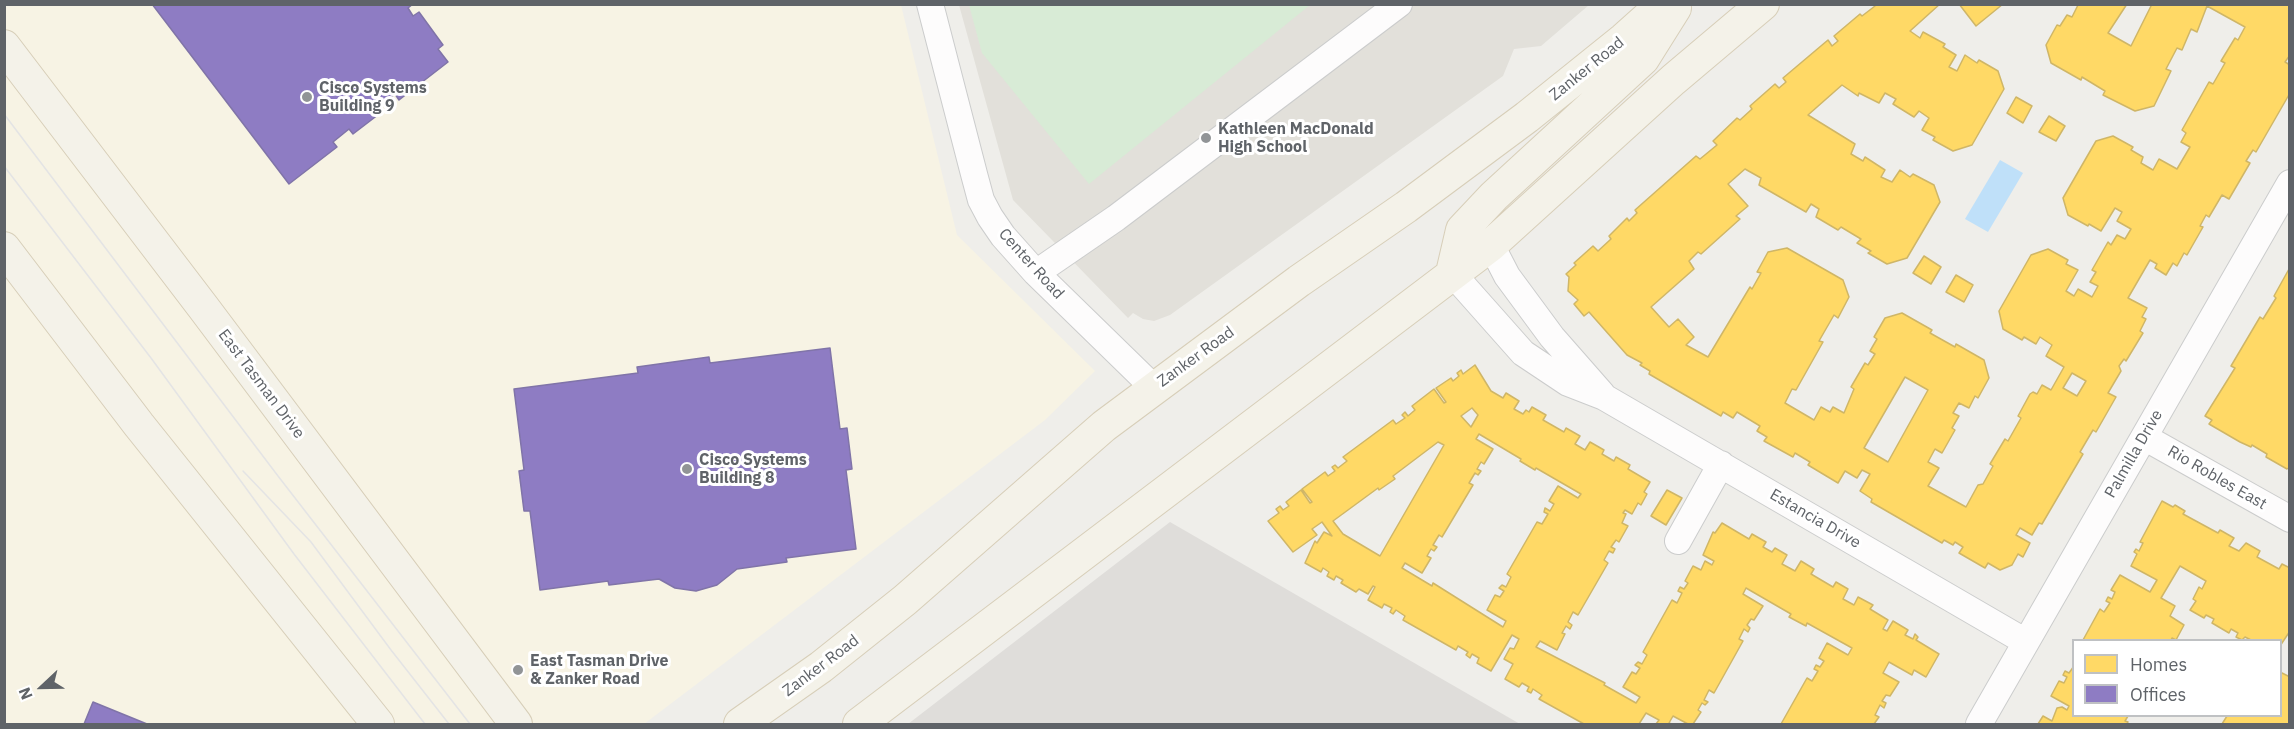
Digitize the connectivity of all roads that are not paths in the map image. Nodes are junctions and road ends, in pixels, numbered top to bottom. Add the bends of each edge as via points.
1 (930, 4) edge
2 (1399, 4) edge
3 (1663, 4) edge
4 (1678, 4) edge
5 (1763, 4) edge
6 (4, 46) edge
7 (2285, 199) edge
8 (1491, 245) junction
9 (4, 248) edge
10 (1036, 273) junction
11 (1452, 273) junction
12 (1154, 388) junction
13 (1604, 397) junction
14 (2144, 437) junction
15 (1721, 464) junction
16 (2289, 519) edge
17 (1678, 541) dead end
18 (2026, 642) junction
19 (378, 724) edge
20 (516, 724) edge
21 (740, 724) edge
22 (859, 724) edge
23 (1979, 724) edge

1 - 10 street, Center Road via 981,200 1002,236
2 - 10 street via 1082,243
3 - 12 main road, Zanker Road via 1527,117
4 - 11 main road via 1643,59 1462,230
5 - 8 main road via 1672,80
6 - 20 main road, East Tasman Drive
7 - 14 street, Palmilla Drive
8 - 11 main road
8 - 13 street, Estancia Drive via 1552,337
9 - 19 main road via 139,425
10 - 12 street, Center Road
11 - 13 street, Estancia Drive via 1523,353 1568,383
11 - 22 main road
12 - 21 main road, Zanker Road via 1104,426 905,600 821,667
13 - 15 street, Estancia Drive
14 - 16 street, Rio Robles East
14 - 18 street, Palmilla Drive
15 - 17 street
15 - 18 street, Estancia Drive
18 - 23 street, Palmilla Drive

